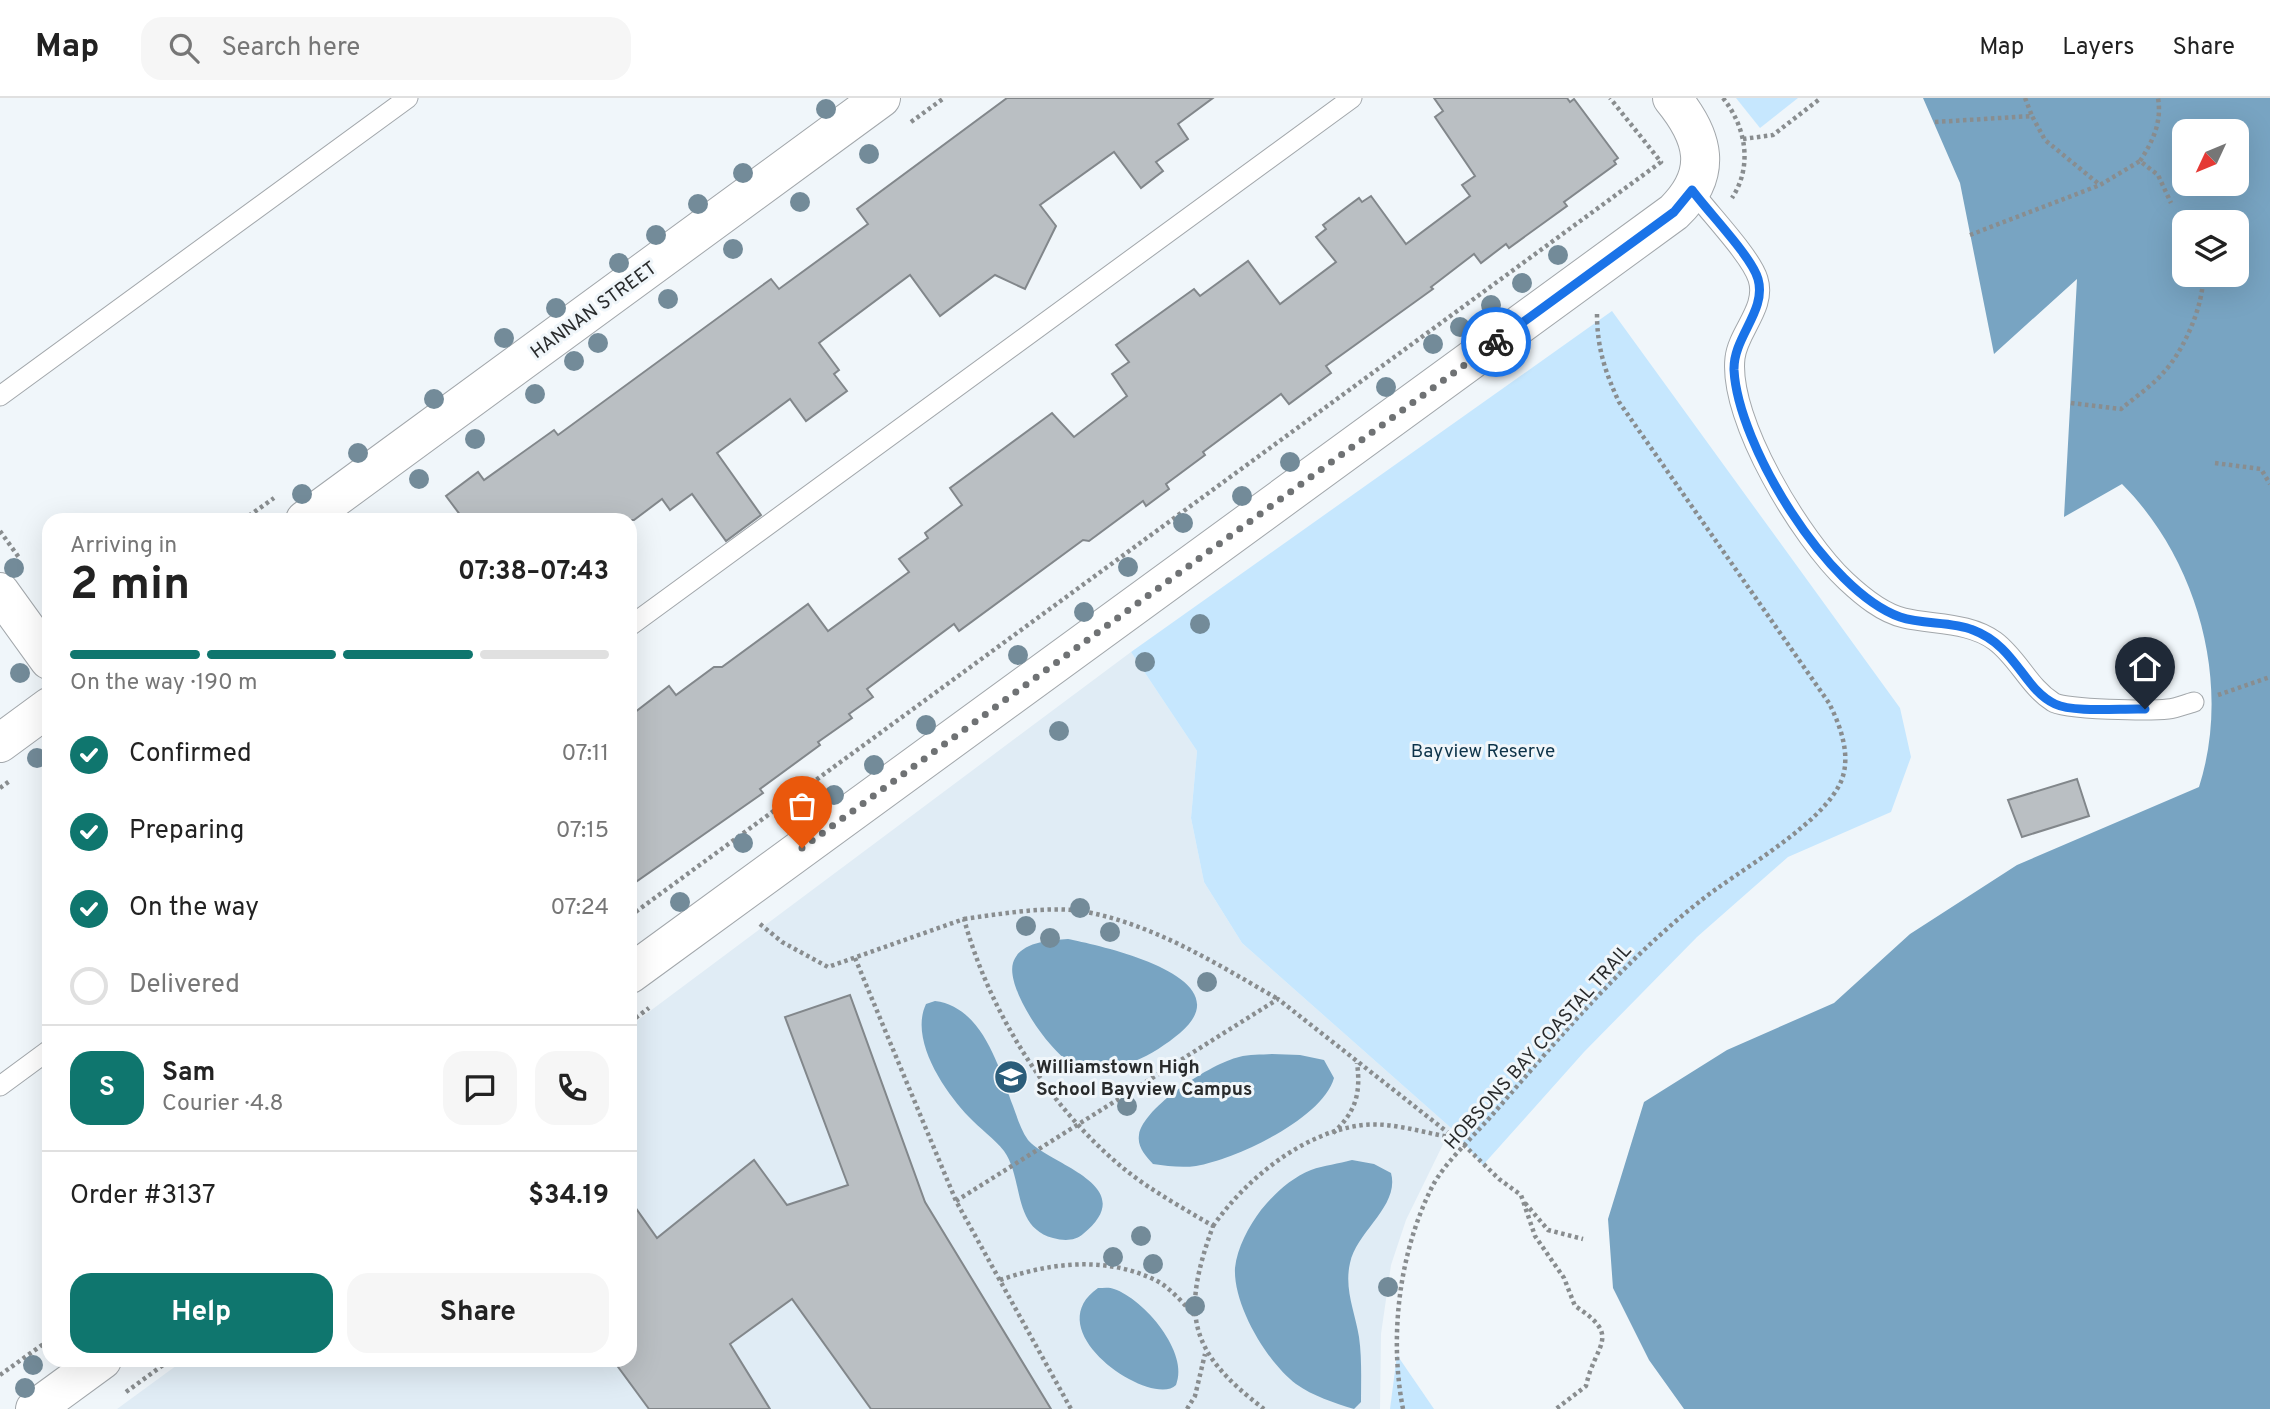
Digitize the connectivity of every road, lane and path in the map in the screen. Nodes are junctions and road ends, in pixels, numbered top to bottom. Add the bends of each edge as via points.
1 (408, 98) edge
2 (881, 98) edge
3 (1352, 98) edge
4 (1610, 98) edge
5 (1672, 98) edge
6 (1821, 98) edge
7 (2025, 98) edge
8 (2158, 98) edge
9 (2032, 116) junction
10 (1935, 122) dead end
11 (1743, 139) dead end
12 (2140, 161) junction
13 (1696, 179) junction
14 (2101, 185) junction
15 (2171, 203) dead end
16 (1970, 235) dead end
17 (2201, 287) edge
18 (1597, 311) dead end
19 (0, 396) edge
20 (2071, 403) dead end
21 (2216, 464) dead end
22 (2270, 484) edge
23 (315, 513) edge
24 (0, 592) edge
25 (637, 621) edge
26 (42, 650) edge
27 (2270, 677) edge
28 (2194, 702) joint
29 (42, 712) edge
30 (0, 743) edge
31 (738, 895) junction
32 (637, 911) edge
33 (964, 919) junction
34 (855, 958) junction
35 (637, 969) edge
36 (1278, 999) junction
37 (42, 1055) edge
38 (1357, 1062) junction
39 (0, 1086) edge
40 (1079, 1124) junction
41 (1331, 1135) junction
42 (1451, 1138) junction
43 (1465, 1146) junction
44 (956, 1201) junction
45 (1525, 1202) junction
46 (1213, 1226) junction
47 (1583, 1239) dead end
48 (1000, 1280) junction
49 (1195, 1316) junction
50 (42, 1345) edge
51 (1206, 1353) junction
52 (92, 1367) edge
53 (160, 1367) edge
54 (0, 1376) edge
55 (125, 1393) dead end
56 (35, 1409) edge
57 (1071, 1409) edge
58 (1187, 1409) edge
59 (1264, 1409) edge
60 (1403, 1409) edge
61 (1556, 1409) edge

1 - 19 lane
2 - 23 street, HANNAN STREET
3 - 25 lane
4 - 32 path via 1661,162
5 - 13 street via 1695,132 1700,149
6 - 11 path via 1773,135
7 - 9 path
8 - 12 path via 2155,139
9 - 10 path
9 - 14 path via 2045,139
12 - 14 path
12 - 15 path via 2158,175
13 - 28 lane via 1757,276 1758,302 1736,353 1734,370 1749,426 1774,480 1822,556 1872,602 1901,617 1972,629 1995,640 2055,704 2168,709
13 - 31 street via 1679,207 1661,222
14 - 16 path
17 - 20 path via 2186,335 2165,372 2121,409
18 - 43 path, HOBSONS BAY COASTAL TRAIL via 1604,369 1619,402 1829,703 1841,727 1842,778 1828,802 1803,827 1646,946 1599,992
21 - 22 path via 2261,469
24 - 26 street
27 - 28 path
29 - 30 street
31 - 34 path via 761,926 816,961 828,967
31 - 35 street
33 - 34 path
33 - 36 path via 1017,912 1086,912 1179,942
33 - 40 path via 974,957 1015,1043
34 - 44 path
36 - 38 path
36 - 40 path
37 - 39 lane
38 - 41 path via 1359,1095 1343,1124
38 - 42 path
40 - 44 path
40 - 46 path via 1124,1168
41 - 42 path via 1362,1125
41 - 46 path via 1262,1171
42 - 43 path
43 - 45 path
43 - 60 path, HOBSONS BAY COASTAL TRAIL via 1433,1185 1410,1247 1396,1329
44 - 48 path
45 - 47 path via 1548,1230
45 - 61 path via 1535,1236 1564,1278 1575,1306 1592,1314 1603,1337 1586,1386
46 - 49 path via 1197,1269
48 - 49 path via 1060,1264 1127,1270 1156,1280
48 - 57 path
49 - 51 path
50 - 54 path
51 - 58 path
51 - 59 path via 1232,1384
52 - 56 street
53 - 55 path

